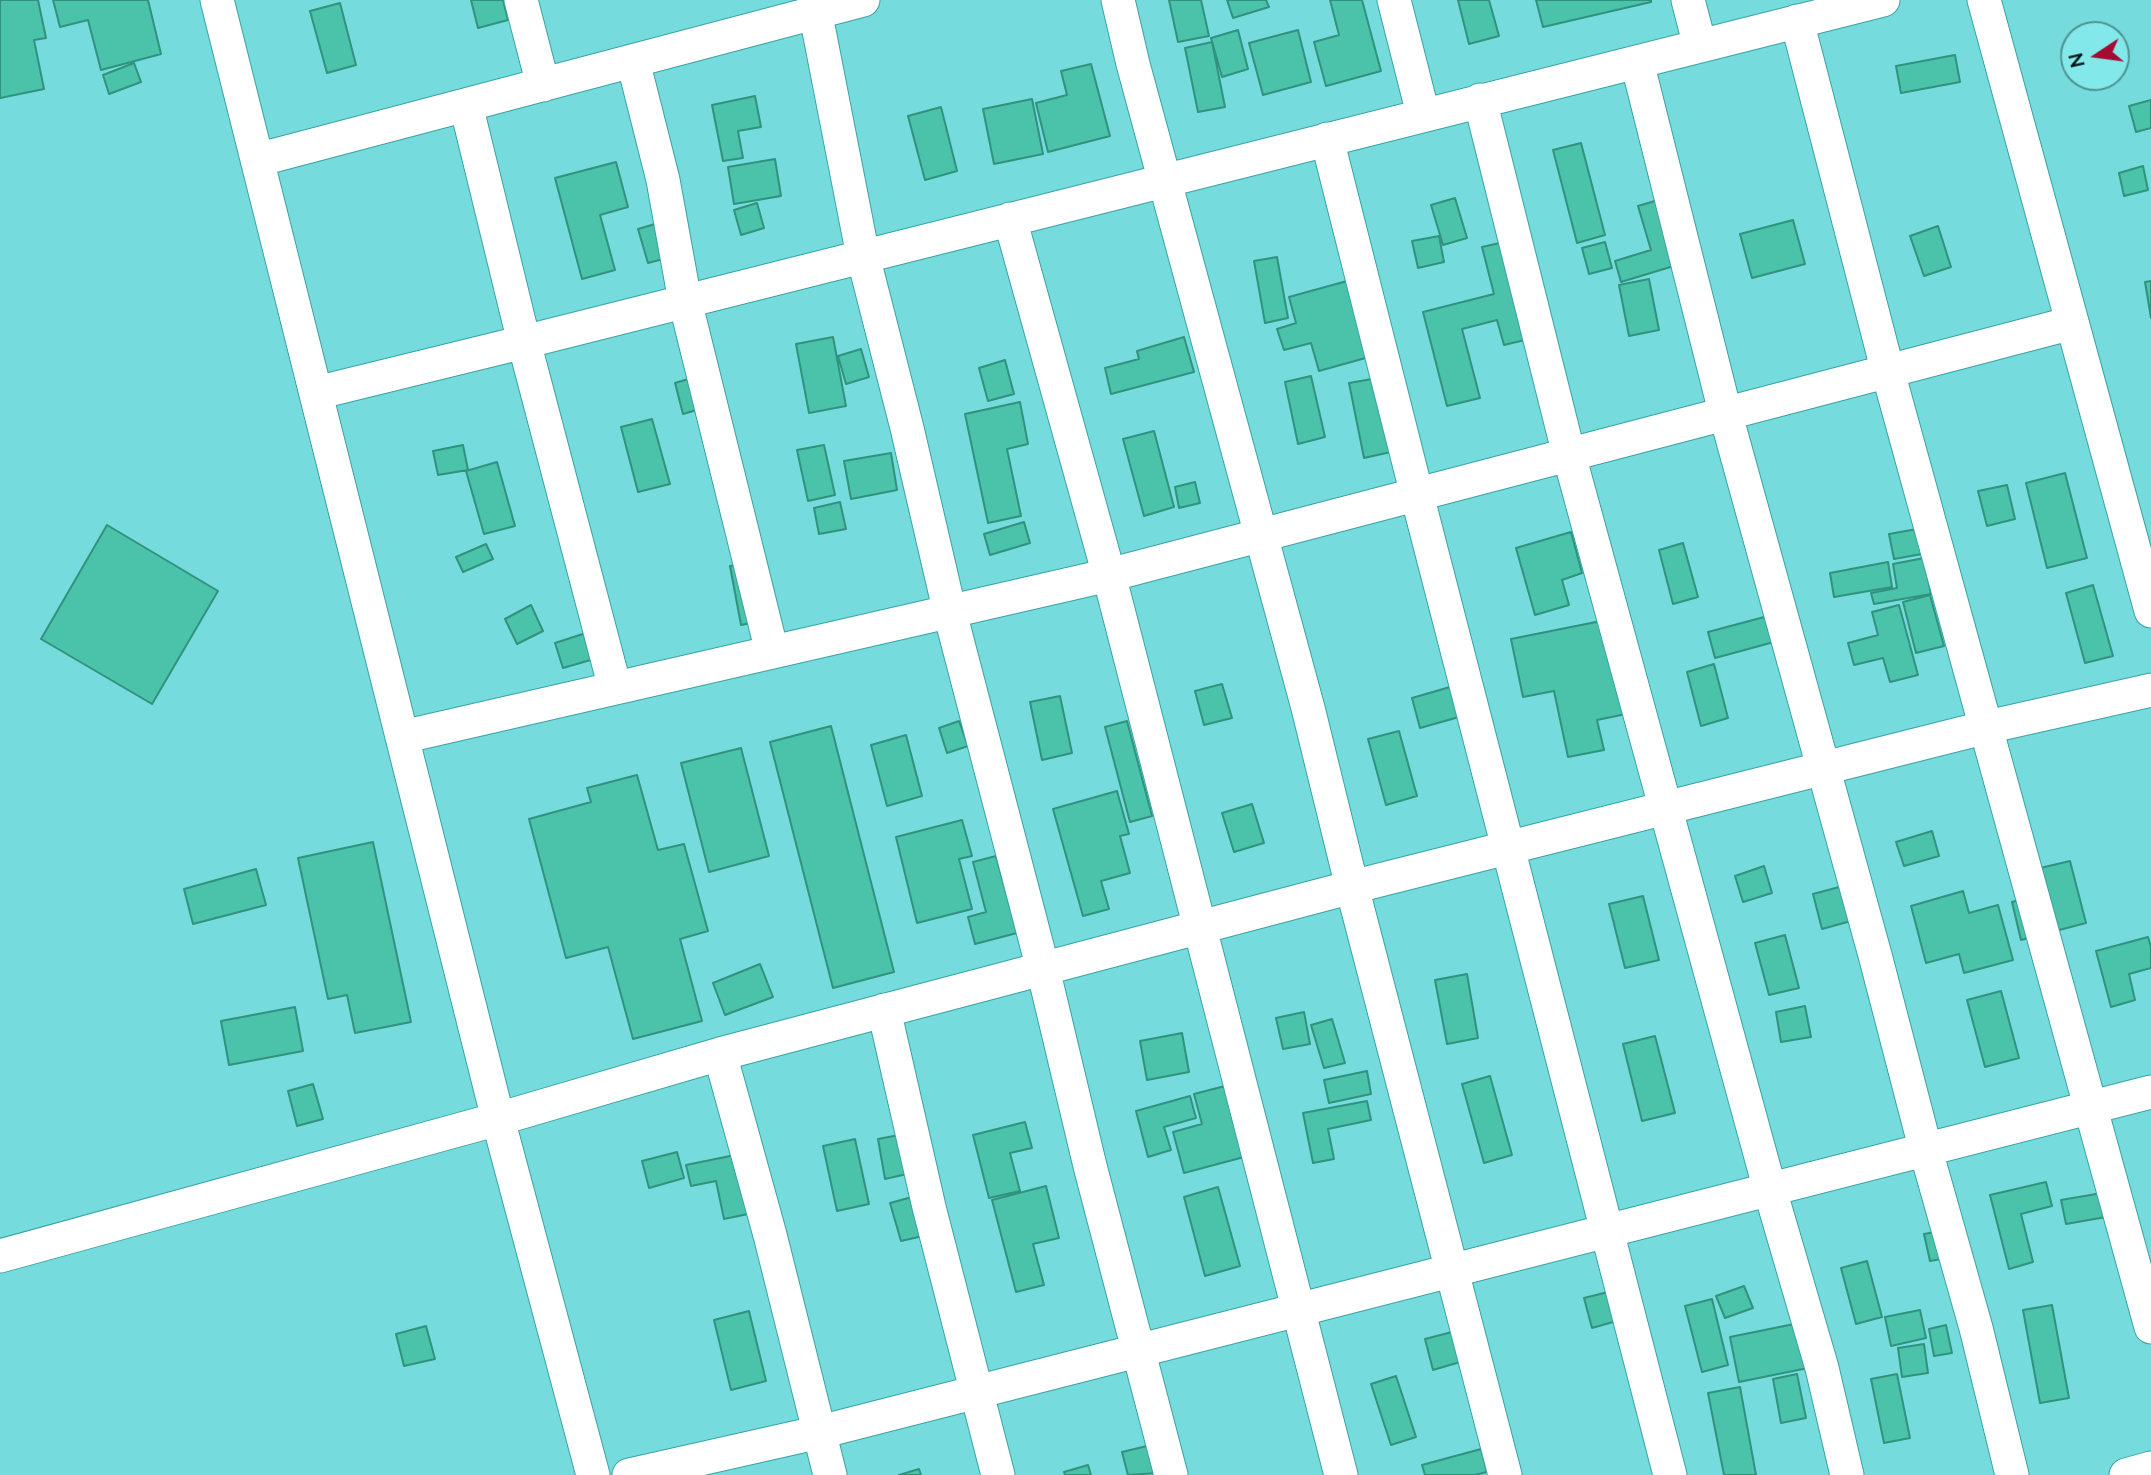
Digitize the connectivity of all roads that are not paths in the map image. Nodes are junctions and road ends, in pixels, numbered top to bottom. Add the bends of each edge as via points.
1 (217, 0) edge
2 (521, 0) edge
3 (863, 0) edge
4 (1118, 0) edge
5 (1394, 0) edge
6 (1688, 0) edge
7 (1882, 0) edge
8 (1984, 0) edge
9 (815, 6) edge
10 (1797, 21) junction
11 (1700, 46) junction
12 (633, 61) junction
13 (1637, 62) junction
14 (542, 85) junction
15 (1480, 100) junction
16 (466, 105) junction
17 (1423, 114) junction
18 (1327, 139) junction
19 (257, 160) junction
20 (1165, 179) junction
21 (1010, 219) junction
22 (863, 256) junction
23 (685, 301) junction
24 (2072, 323) junction
25 (524, 342) junction
26 (1888, 372) junction
27 (316, 393) junction
28 (1725, 412) junction
29 (1569, 455) junction
30 (1417, 495) junction
31 (1260, 536) junction
32 (1109, 575) junction
33 (2151, 611) edge
34 (950, 613) junction
35 (772, 652) junction
36 (615, 688) junction
37 (2151, 690) edge
38 (1987, 727) junction
39 (402, 737) junction
40 (1822, 768) junction
41 (1667, 809) junction
42 (1507, 848) junction
43 (1352, 887) junction
44 (1200, 928) junction
45 (1043, 969) junction
46 (884, 1010) junction
47 (720, 1055) junction
48 (2151, 1092) edge
49 (2091, 1108) junction
50 (498, 1119) junction
51 (1926, 1151) junction
52 (1770, 1190) junction
53 (1608, 1232) junction
54 (0, 1256) edge
55 (1452, 1272) junction
56 (1300, 1310) junction
57 (2151, 1327) edge
58 (1138, 1349) junction
59 (976, 1391) junction
60 (820, 1432) junction
61 (2151, 1468) edge
62 (593, 1475) edge
63 (629, 1475) edge
64 (830, 1475) edge
65 (998, 1475) edge
66 (1171, 1475) edge
67 (1341, 1475) edge
68 (1505, 1475) edge
69 (1670, 1475) edge
70 (1847, 1475) edge
71 (2012, 1475) edge
72 (2126, 1475) edge

1 - 19 street
2 - 14 street
3 - 9 street
4 - 20 street
5 - 17 street
6 - 11 street
7 - 10 street
8 - 24 street
9 - 12 street
9 - 22 street
10 - 11 street
10 - 26 street
11 - 13 street
12 - 14 street
12 - 23 street via 663,180
13 - 15 street
13 - 28 street
14 - 16 street
15 - 17 street
15 - 29 street
16 - 19 street
16 - 25 street
17 - 18 street
18 - 20 street
18 - 30 street
19 - 27 street
20 - 21 street
20 - 31 street
21 - 22 street
21 - 32 street
22 - 23 street
22 - 34 street
23 - 25 street
23 - 35 street
24 - 26 street
24 - 33 street
25 - 27 street
25 - 36 street
26 - 28 street
26 - 38 street
27 - 39 street
28 - 29 street
28 - 40 street
29 - 30 street
29 - 41 street
30 - 31 street
30 - 42 street
31 - 32 street
31 - 43 street
32 - 34 street
32 - 44 street
34 - 35 street
34 - 45 street
35 - 36 street
36 - 39 street
37 - 38 street
38 - 40 street
38 - 49 street
39 - 50 street
40 - 41 street
40 - 51 street
41 - 42 street
41 - 52 street
42 - 43 street
42 - 53 street
43 - 44 street
43 - 55 street
44 - 45 street
44 - 56 street
45 - 46 street
45 - 58 street
46 - 47 street
46 - 59 street
47 - 50 street
47 - 60 street
48 - 49 street
49 - 51 street
49 - 57 street
50 - 54 street
50 - 62 street
51 - 52 street
51 - 71 street
52 - 53 street
52 - 70 street via 1822,1368
53 - 55 street
53 - 69 street
55 - 56 street
55 - 68 street
56 - 58 street
56 - 67 street
58 - 59 street
58 - 66 street
59 - 60 street
59 - 65 street
60 - 63 street
60 - 64 street
61 - 72 street

